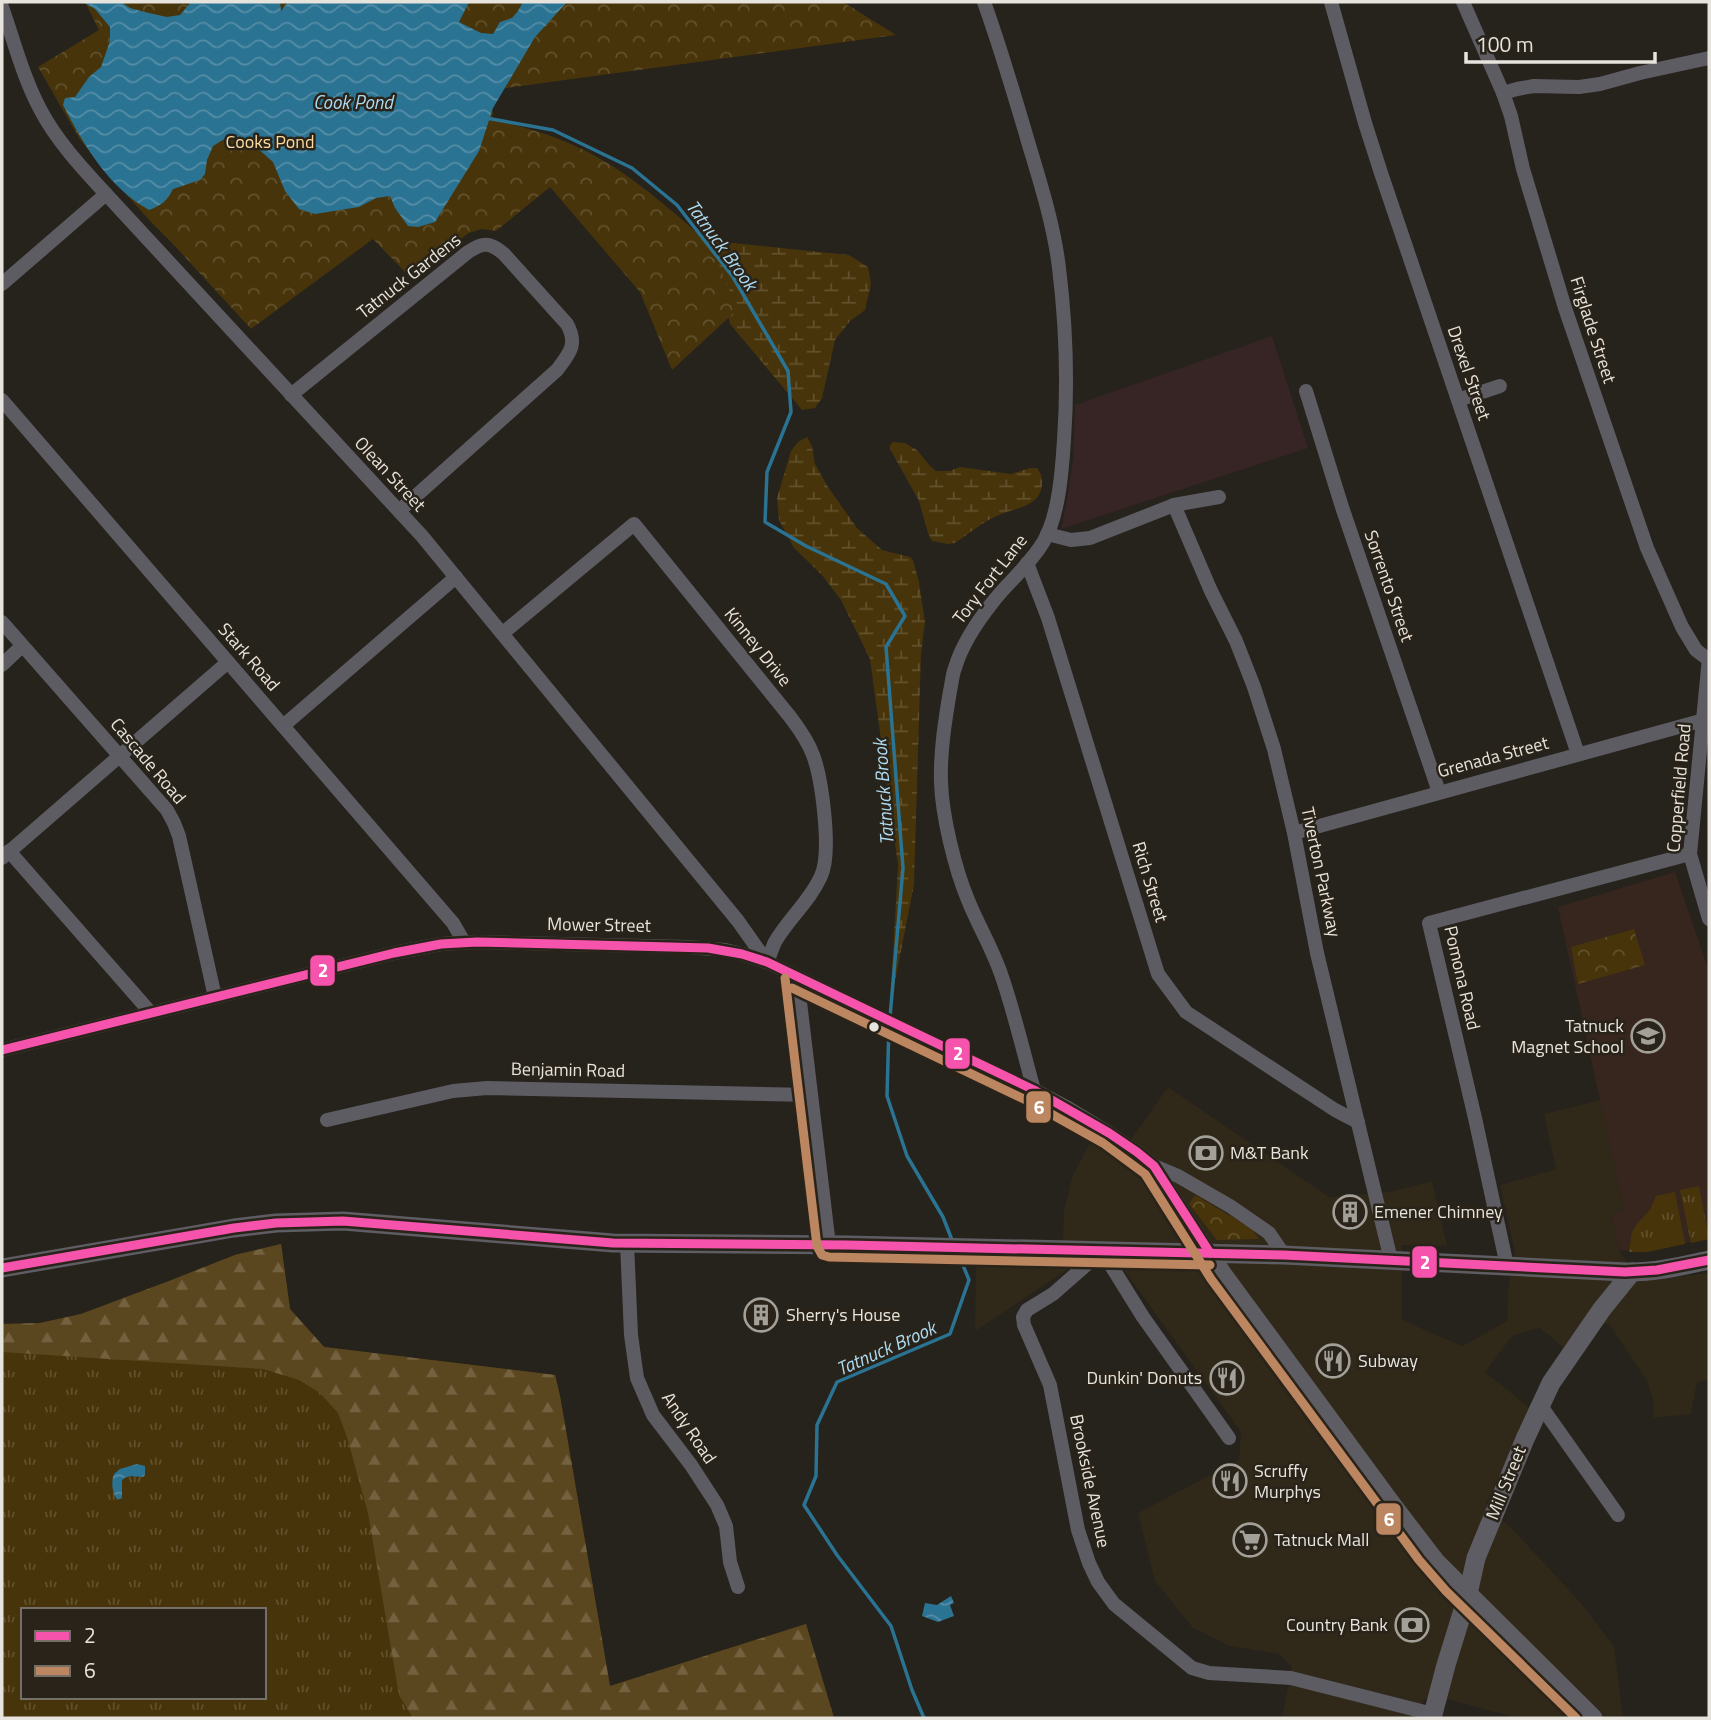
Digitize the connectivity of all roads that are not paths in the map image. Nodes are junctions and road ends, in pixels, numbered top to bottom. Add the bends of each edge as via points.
1 (984, 2) edge
2 (1331, 2) edge
3 (1464, 2) edge
4 (2, 7) edge
5 (1709, 58) edge
6 (1503, 93) junction
7 (106, 194) junction
8 (2, 284) edge
9 (1500, 386) dead end
10 (1306, 391) dead end
11 (291, 395) junction
12 (2, 400) edge
13 (1458, 400) junction
14 (1219, 497) dead end
15 (1174, 505) junction
16 (399, 511) junction
17 (1047, 534) junction
18 (1027, 563) junction
19 (456, 577) junction
20 (2, 622) edge
21 (503, 633) junction
22 (22, 646) junction
23 (1709, 659) edge
24 (228, 662) junction
25 (2, 665) edge
26 (1704, 720) junction
27 (283, 726) junction
28 (1578, 754) junction
29 (120, 756) junction
30 (1439, 792) junction
31 (1294, 832) junction
32 (5, 855) edge
33 (1690, 855) junction
34 (1709, 919) edge
35 (464, 942) junction
36 (767, 962) junction
37 (797, 977) junction
38 (215, 997) junction
39 (151, 1013) junction
40 (2, 1049) edge
41 (1034, 1090) junction
42 (811, 1095) junction
43 (327, 1120) dead end
44 (1358, 1122) junction
45 (1154, 1166) junction
46 (627, 1243) junction
47 (829, 1245) junction
48 (1102, 1251) junction
49 (1210, 1253) junction
50 (1284, 1255) junction
51 (1391, 1260) junction
52 (1709, 1260) edge
53 (1507, 1266) junction
54 (2, 1268) edge
55 (1632, 1272) junction
56 (1541, 1406) junction
57 (1229, 1438) dead end
58 (1618, 1515) dead end
59 (738, 1587) dead end
60 (1468, 1594) junction
61 (1433, 1716) edge
62 (1593, 1718) edge

1 - 17 street, Tory Fort Lane via 1040,182 1059,265 1066,413 1056,506
2 - 13 street, Drexel Street via 1369,135
3 - 6 street, Firglade Street
4 - 7 street, Olean Street via 39,108 67,150
5 - 6 street via 1600,84 1534,86
6 - 23 street, Firglade Street via 1565,308 1647,548 1682,627 1696,650
7 - 8 street
7 - 11 street, Olean Street
9 - 13 street
10 - 30 street, Sorrento Street
11 - 16 street, Olean Street
11 - 16 street, Tatnuck Gardens via 468,252 485,244 504,254 567,324 573,336 570,351 557,370
12 - 24 street, Stark Road
13 - 28 street, Drexel Street
14 - 15 street
15 - 17 street via 1090,538 1071,540
15 - 31 street, Tiverton Parkway via 1254,687
16 - 19 street, Olean Street
17 - 18 street, Tory Fort Lane
18 - 41 street, Tory Fort Lane via 978,622 954,668 941,783 958,874 1001,974
18 - 44 street, Rich Street via 1158,974 1186,1012
19 - 21 street, Olean Street
19 - 27 street
20 - 22 street, Cascade Road
21 - 36 street, Olean Street
21 - 36 street, Kinney Drive via 634,524 791,718 805,737 816,766 826,827 826,862 816,887 775,942
22 - 25 street
22 - 29 street, Cascade Road
23 - 26 street, Copperfield Road
24 - 27 street, Stark Road
24 - 29 street
26 - 28 street, Grenada Street
26 - 33 street, Copperfield Road
27 - 35 street, Stark Road via 453,923
28 - 30 street, Grenada Street
29 - 32 street
29 - 38 street, Cascade Road via 174,823
30 - 31 street, Grenada Street
31 - 44 street, Tiverton Parkway via 1317,953
32 - 39 street
33 - 34 street, Copperfield Road
33 - 53 street, Pomona Road via 1429,923
35 - 36 street, Mower Street via 698,947
35 - 38 street, Mower Street via 405,951
36 - 37 street, Mower Street
37 - 41 street, Mower Street
37 - 42 street
38 - 39 street, Mower Street
39 - 40 street, Mower Street
41 - 45 street, Mower Street via 1109,1133
42 - 43 street, Benjamin Road via 470,1089
42 - 47 street
44 - 51 street, Tiverton Parkway
45 - 49 street, Mower Street
45 - 50 street, Mower Street via 1230,1206 1269,1233
46 - 47 main road
46 - 54 main road via 361,1221 307,1222 221,1230
46 - 59 street, Andy Road via 637,1378 653,1415 717,1505 726,1526
47 - 48 main road
48 - 49 main road
48 - 57 street
48 - 61 street, Brookside Avenue via 1023,1317 1050,1389 1078,1530 1098,1583 1114,1604 1192,1668 1291,1678
49 - 50 main road
49 - 60 main road via 1402,1518
50 - 51 main road
51 - 53 main road
52 - 55 main road
53 - 55 main road
55 - 56 main road, Mill Street via 1558,1373
56 - 58 street
56 - 60 main road, Mill Street via 1476,1558
60 - 61 main road, Mill Street
60 - 62 main road

